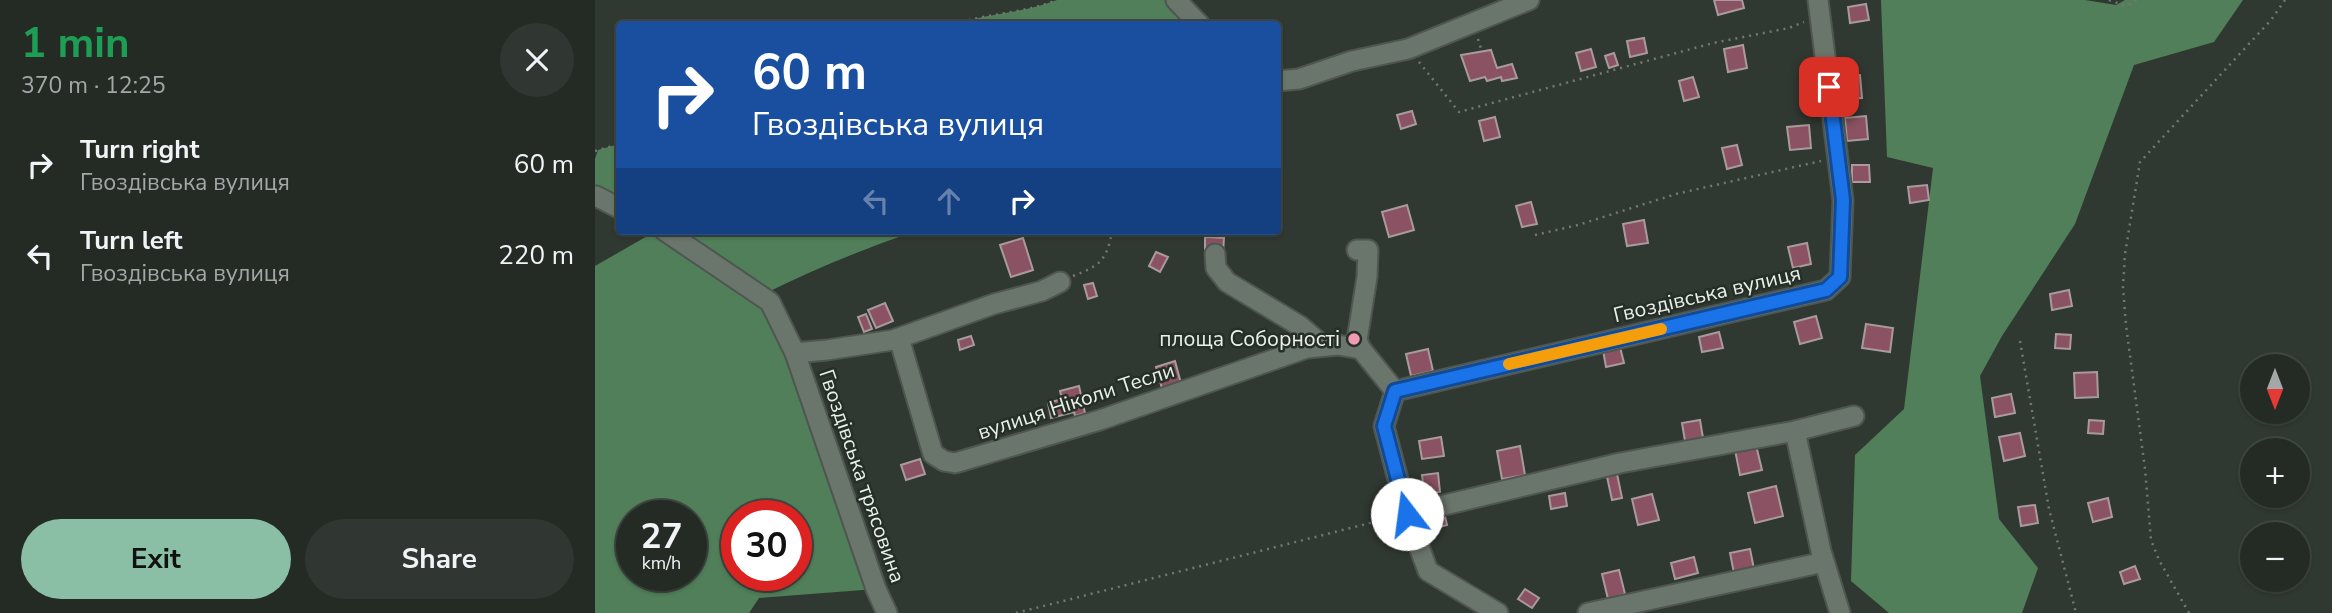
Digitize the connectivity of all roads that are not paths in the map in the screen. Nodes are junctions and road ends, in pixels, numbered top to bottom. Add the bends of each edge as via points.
1 (1176, 0) edge
2 (1529, 0) edge
3 (1819, 8) edge
4 (1196, 21) edge
5 (1281, 81) edge
6 (596, 196) edge
7 (616, 206) edge
8 (671, 235) edge
9 (1362, 251) dead end
10 (1215, 254) dead end
11 (1061, 282) road end
12 (899, 338) junction
13 (1323, 346) junction
14 (1361, 349) junction
15 (795, 353) junction
16 (1394, 393) junction
17 (1854, 416) dead end
18 (1795, 431) junction
19 (1407, 514) junction
20 (1824, 562) junction
21 (887, 613) edge
22 (1498, 613) edge
23 (1588, 613) edge
24 (1840, 613) edge

1 - 4 street
2 - 5 street via 1409,49
3 - 16 street, Гвоздівська вулиця via 1843,200 1840,277 1826,290
6 - 7 street
8 - 15 street, Гвоздівська трясовина via 770,302
9 - 14 street via 1367,277 1357,340
10 - 13 street via 1216,268 1227,282 1300,326
11 - 12 street
12 - 13 street, вулиця Ніколи Тесли via 933,454 955,464
12 - 15 street
13 - 14 street, вулиця Ніколи Тесли
14 - 16 street
15 - 21 street, Гвоздівська трясовина
16 - 19 street via 1384,426
17 - 18 street
18 - 19 street via 1620,463
18 - 20 street
19 - 22 street via 1428,571
20 - 23 street
20 - 24 street

